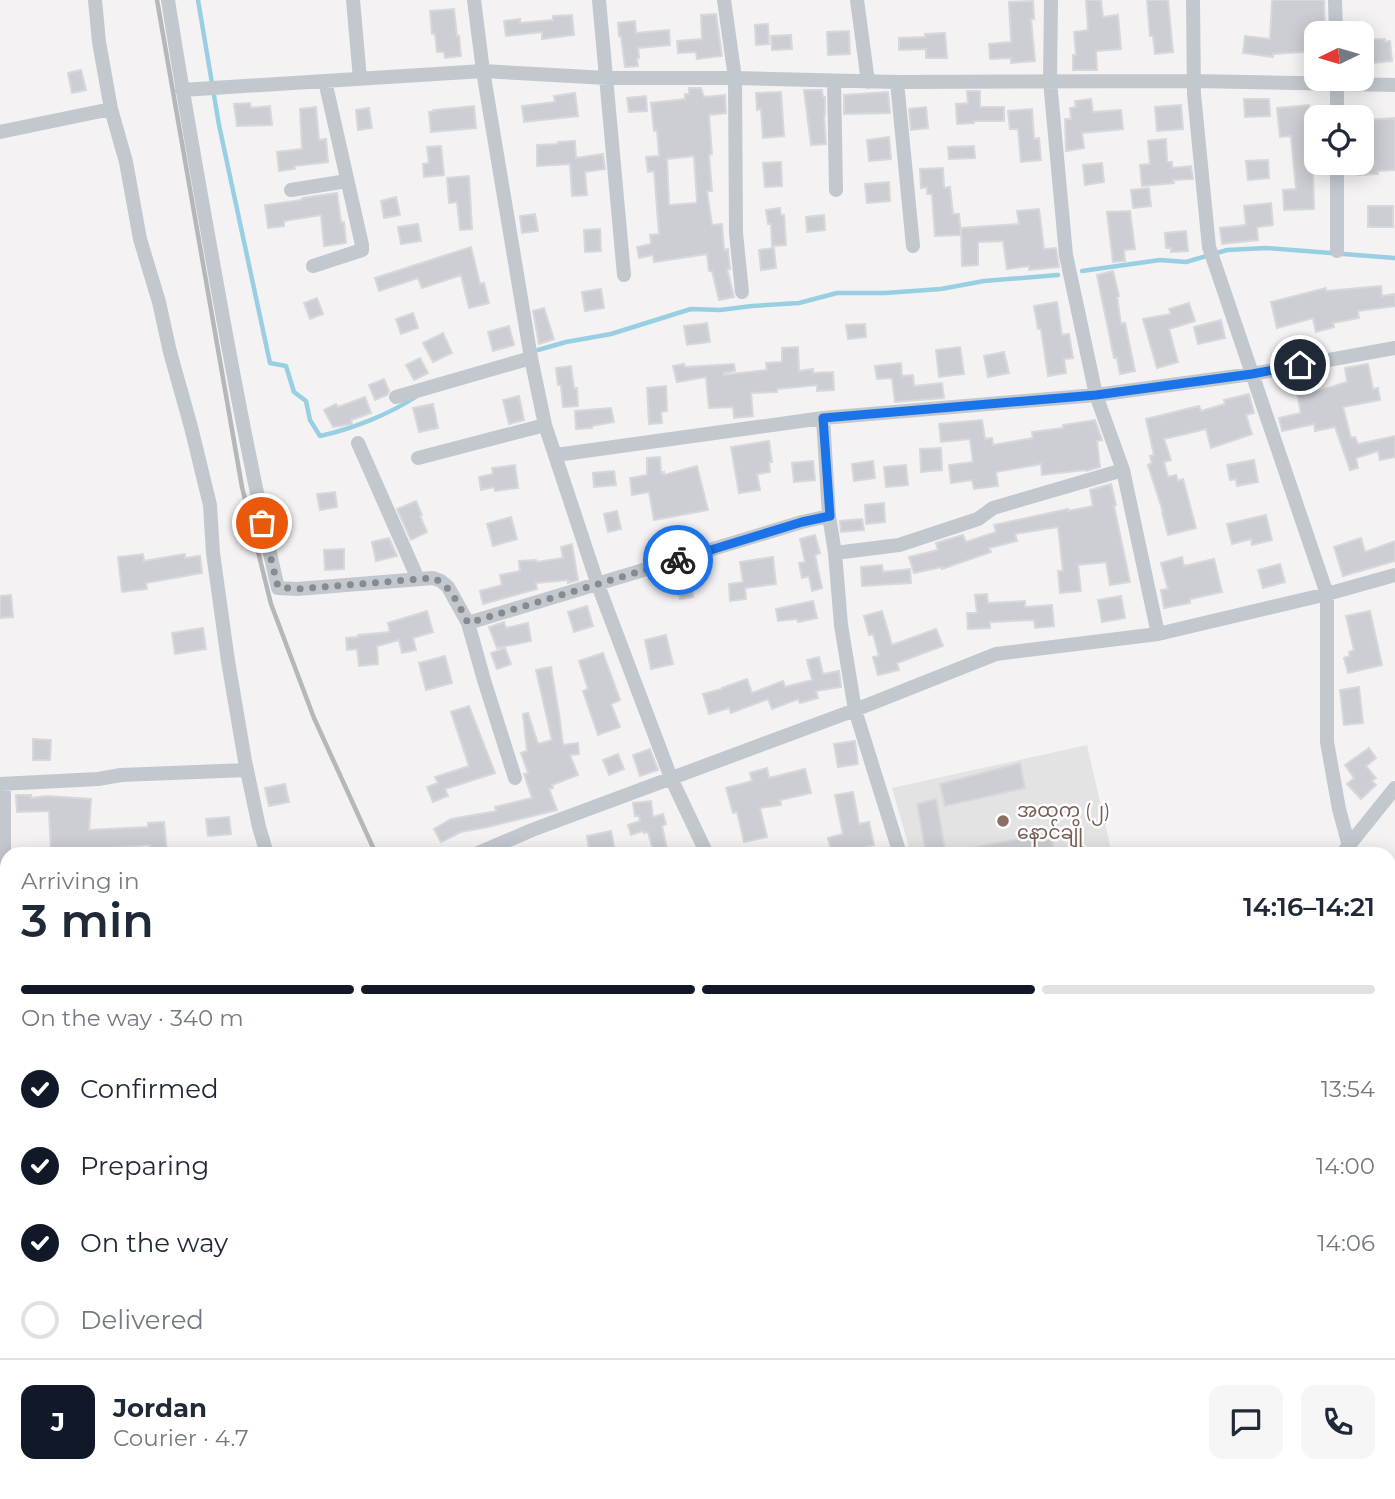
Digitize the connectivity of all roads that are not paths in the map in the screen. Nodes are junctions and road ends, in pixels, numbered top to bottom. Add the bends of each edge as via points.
1 (95, 0) edge
2 (168, 0) edge
3 (353, 0) edge
4 (474, 0) edge
5 (599, 0) edge
6 (724, 0) edge
7 (857, 0) edge
8 (1051, 0) edge
9 (1193, 0) edge
10 (1335, 0) edge
11 (1336, 21) edge
12 (483, 71) junction
13 (607, 78) junction
14 (734, 78) junction
15 (360, 79) junction
16 (325, 81) junction
17 (834, 81) junction
18 (1050, 81) junction
19 (1194, 81) junction
20 (1304, 81) edge
21 (868, 82) junction
22 (897, 82) junction
23 (1374, 84) edge
24 (1395, 85) edge
25 (182, 90) junction
26 (111, 109) junction
27 (0, 132) edge
28 (1337, 175) edge
29 (347, 181) junction
30 (291, 190) dead end
31 (836, 190) dead end
32 (913, 246) dead end
33 (1337, 251) dead end
34 (313, 266) dead end
35 (624, 275) dead end
36 (742, 292) dead end
37 (1395, 348) edge
38 (531, 358) junction
39 (1252, 374) junction
40 (1096, 395) junction
41 (396, 397) dead end
42 (823, 418) junction
43 (545, 425) junction
44 (358, 443) dead end
45 (556, 455) junction
46 (418, 458) dead end
47 (1123, 470) junction
48 (830, 516) junction
49 (835, 553) junction
50 (1395, 575) edge
51 (418, 579) junction
52 (598, 585) junction
53 (1328, 594) junction
54 (468, 623) junction
55 (1158, 634) junction
56 (855, 710) junction
57 (247, 770) junction
58 (514, 778) dead end
59 (671, 778) junction
60 (2, 784) edge
61 (1395, 788) edge
62 (4, 847) edge
63 (265, 847) edge
64 (492, 847) edge
65 (704, 847) edge
66 (898, 847) edge
67 (1345, 847) edge
68 (1348, 847) edge

1 - 26 street
2 - 25 street
3 - 15 street
4 - 12 street
5 - 13 street
6 - 14 street
7 - 21 street
8 - 18 street
9 - 19 street
10 - 11 street
12 - 13 street
12 - 15 street
12 - 38 street
13 - 14 street
13 - 35 street
14 - 17 street
14 - 36 street via 736,233
15 - 16 street
16 - 25 street
16 - 29 street
17 - 21 street
17 - 31 street
18 - 19 street
18 - 22 street
18 - 40 street via 1066,255
19 - 20 street
19 - 39 street via 1209,247
21 - 22 street
22 - 32 street
23 - 24 street
25 - 51 street via 257,501 278,587
26 - 27 street
26 - 57 street via 210,505 224,634
28 - 33 street
29 - 30 street
29 - 34 street via 362,250
37 - 39 street
38 - 41 street
38 - 43 street
39 - 40 street
39 - 53 street
40 - 42 street
40 - 47 street
42 - 45 street
42 - 48 street
43 - 45 street
43 - 46 street
44 - 51 street
45 - 52 street
47 - 49 street via 993,508 978,519 899,545
47 - 55 street
48 - 49 street
48 - 52 street
49 - 56 street
50 - 53 street
51 - 54 street via 433,578 448,587
52 - 54 street
52 - 59 street
53 - 55 street
53 - 67 street via 1327,742
54 - 58 street
55 - 56 street via 996,653
56 - 59 street
56 - 66 street
57 - 60 street
57 - 63 street
59 - 64 street
59 - 65 street
60 - 62 street
61 - 68 street

